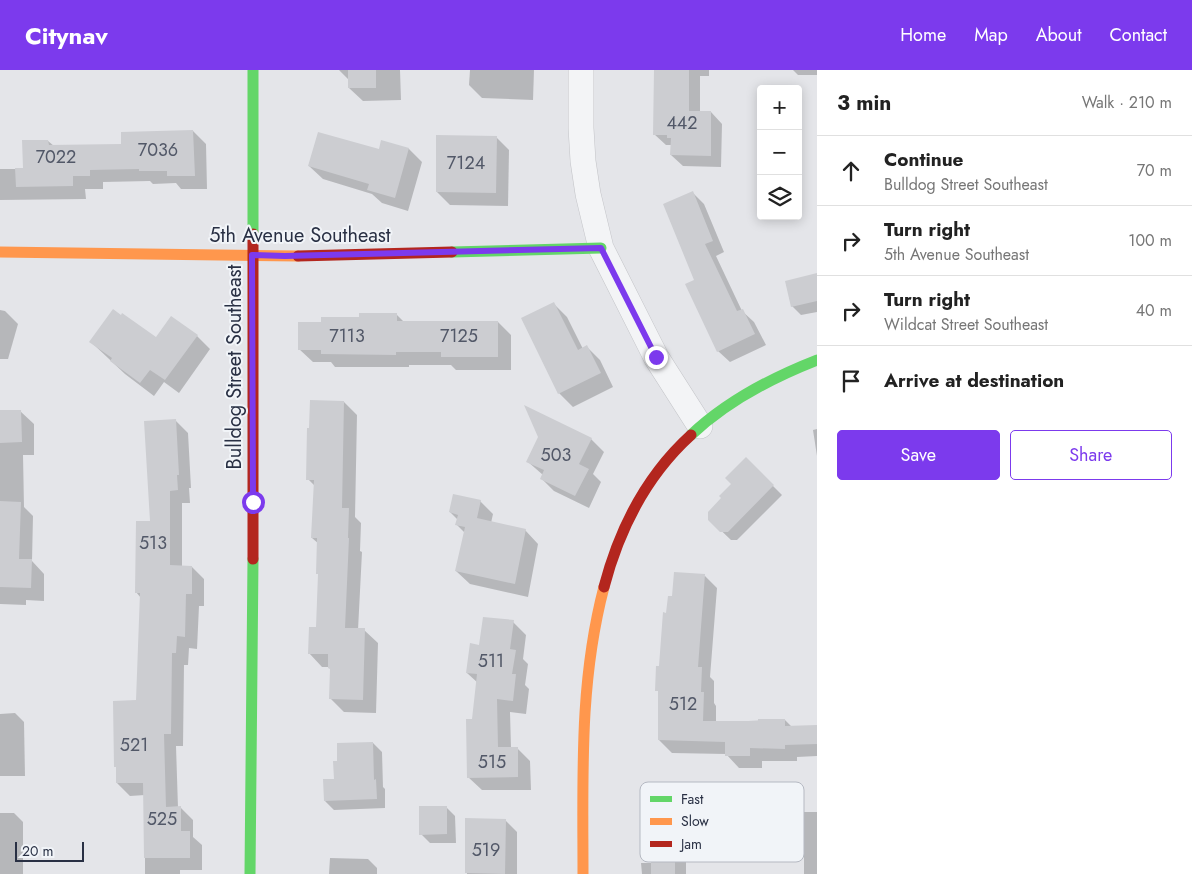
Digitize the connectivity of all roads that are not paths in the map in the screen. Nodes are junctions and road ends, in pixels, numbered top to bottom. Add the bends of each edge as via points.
1 (253, 70) edge
2 (581, 70) edge
3 (601, 248) junction
4 (0, 252) edge
5 (252, 255) junction
6 (817, 360) edge
7 (700, 426) junction
8 (250, 874) edge
9 (583, 874) edge

1 - 5 street, Bulldog Street Southeast
2 - 3 street via 583,161
3 - 5 street, 5th Avenue Southeast
3 - 7 street via 656,357
4 - 5 street, 5th Avenue Southeast
5 - 8 street, Bulldog Street Southeast
6 - 7 street via 768,381
7 - 9 street via 682,442 647,486 622,535 603,593 586,685

